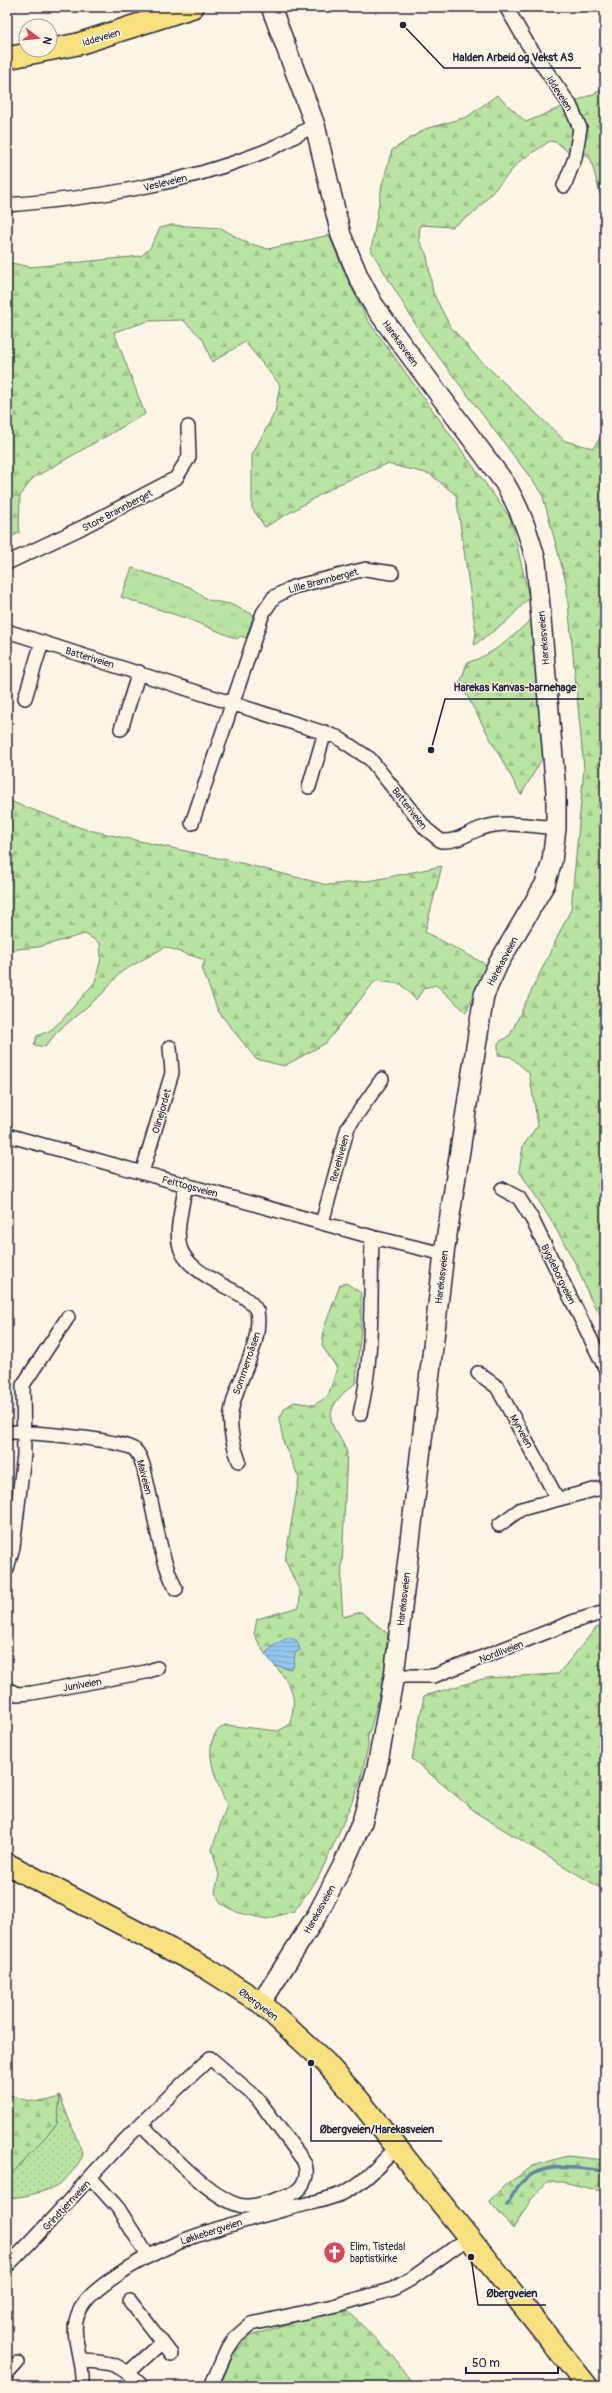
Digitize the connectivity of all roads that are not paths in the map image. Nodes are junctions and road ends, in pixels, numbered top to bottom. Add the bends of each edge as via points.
1 (193, 7) edge
2 (271, 7) edge
3 (506, 7) edge
4 (7, 58) edge
5 (315, 125) junction
6 (564, 186) dead end
7 (7, 205) edge
8 (188, 427) dead end
9 (7, 563) edge
10 (392, 573) dead end
11 (7, 631) edge
12 (42, 642) junction
13 (139, 672) junction
14 (25, 698) dead end
15 (233, 702) junction
16 (121, 729) dead end
17 (325, 732) junction
18 (309, 787) dead end
19 (192, 823) dead end
20 (556, 828) junction
21 (170, 1047) dead end
22 (382, 1080) dead end
23 (7, 1135) edge
24 (142, 1174) junction
25 (186, 1184) junction
26 (502, 1189) dead end
27 (322, 1223) junction
28 (372, 1237) junction
29 (444, 1254) junction
30 (68, 1317) dead end
31 (605, 1368) edge
32 (478, 1372) dead end
33 (360, 1414) dead end
34 (7, 1432) edge
35 (25, 1432) junction
36 (239, 1461) dead end
37 (605, 1487) edge
38 (557, 1498) junction
39 (499, 1525) dead end
40 (7, 1569) edge
41 (176, 1590) dead end
42 (605, 1612) edge
43 (158, 1668) dead end
44 (394, 1676) junction
45 (7, 1688) edge
46 (7, 1864) edge
47 (261, 2003) junction
48 (141, 2124) junction
49 (396, 2148) junction
50 (91, 2178) junction
51 (469, 2237) junction
52 (148, 2256) junction
53 (7, 2266) edge
54 (130, 2301) dead end
55 (162, 2342) junction
56 (171, 2354) dead end
57 (82, 2361) junction
58 (17, 2363) dead end
59 (129, 2372) junction
60 (7, 2374) edge
61 (82, 2386) edge
62 (142, 2386) edge
63 (211, 2386) edge
64 (587, 2386) edge

1 - 4 main road, Iddeveien via 78,44
2 - 5 street, Harekasveien
3 - 6 street, Iddeveien via 527,44 570,105 580,128 575,158
5 - 7 street, Vesleveien via 265,152 153,186 69,200
5 - 20 street, Harekasveien via 341,235 359,278 392,331 504,482 527,526 536,561 556,792
8 - 9 street, Store Brannberget via 189,456 176,478
10 - 15 street, Lille Brannberget via 366,569 341,574 293,586 274,597 263,613
11 - 12 street, Batteriveien
12 - 13 street, Batteriveien
12 - 14 street
13 - 15 street, Batteriveien
13 - 16 street
15 - 17 street, Batteriveien
15 - 19 street
17 - 18 street
17 - 20 street, Batteriveien via 370,759 426,829 441,841 456,841 482,828 496,825
20 - 29 street, Harekasveien via 552,862 545,884 498,964 484,995
21 - 24 street, Olinejordet via 172,1074
22 - 27 street, Revehiveien via 348,1127
23 - 24 street, Felttogsveien
24 - 25 street, Felttogsveien
25 - 27 street, Felttogsveien
25 - 36 street, Sommerroåsen via 178,1228 181,1253 193,1268 245,1298 257,1311 258,1328 255,1343 238,1387 232,1413 232,1442
26 - 31 street, Bygdeborgveien via 519,1198 532,1220
27 - 28 street, Felttogsveien
28 - 29 street, Felttogsveien
28 - 33 street via 368,1351
29 - 44 street, Harekasveien
30 - 35 street via 23,1385
32 - 38 street, Myrveien via 497,1387
34 - 35 street, Maiveien
35 - 40 street via 13,1547
35 - 41 street, Maiveien via 127,1444 135,1450 142,1465 164,1560
37 - 38 street
38 - 39 street via 521,1509
42 - 44 street, Nordliveien via 575,1621 434,1676
43 - 45 street, Juniveien via 32,1693 17,1694
44 - 47 street, Harekasveien via 377,1766 362,1822 317,1916
46 - 47 main road, Øbergveien via 179,1954
47 - 49 main road, Øbergveien via 325,2062
48 - 48 street via 210,2058 257,2098 303,2160 306,2176 298,2191 292,2194 241,2206 211,2190
48 - 50 street
49 - 51 main road, Øbergveien
49 - 52 street, Løkkebergveien via 370,2175 340,2194 207,2231
50 - 52 street, Grindtjernveien via 118,2208
50 - 53 street, Grindtjernveien
51 - 63 street via 393,2289 337,2305 251,2324 234,2338
51 - 64 main road, Øbergveien
52 - 57 street, Løkkebergveien via 106,2283 84,2303 76,2320 74,2334
54 - 55 street
55 - 56 street
55 - 59 street
57 - 59 street via 104,2362
57 - 61 street, Løkkebergveien
58 - 60 street
59 - 62 street

